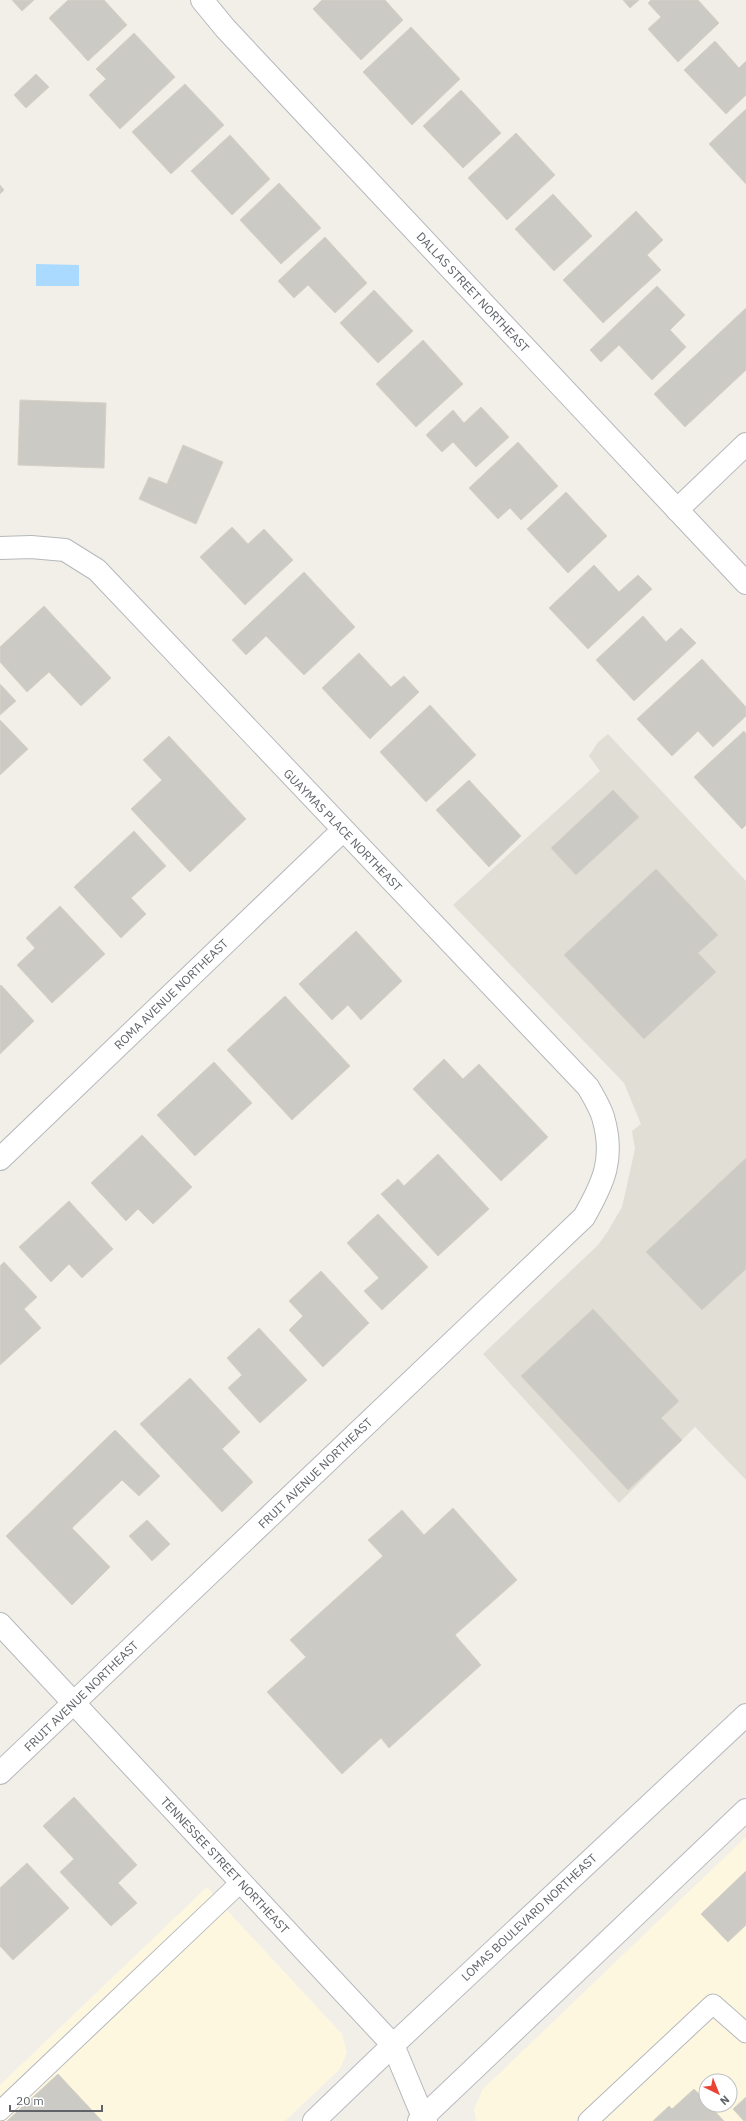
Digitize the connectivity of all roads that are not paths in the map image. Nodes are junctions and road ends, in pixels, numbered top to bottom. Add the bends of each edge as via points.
1 (202, 0) edge
2 (746, 444) edge
3 (677, 510) junction
4 (0, 548) edge
5 (746, 583) edge
6 (343, 830) junction
7 (0, 1158) edge
8 (609, 1158) joint
9 (0, 1624) edge
10 (74, 1702) junction
11 (746, 1714) edge
12 (0, 1773) edge
13 (746, 1810) edge
14 (242, 1882) junction
15 (746, 2033) edge
16 (392, 2045) junction
17 (0, 2111) edge
18 (423, 2120) edge
19 (314, 2121) edge
20 (588, 2121) edge

1 - 3 street, DALLAS STREET NORTHEAST
2 - 3 street
3 - 5 street, DALLAS STREET NORTHEAST
4 - 6 street, GUAYMAS PLACE NORTHEAST via 31,546 65,550 98,570
6 - 7 street, ROMA AVENUE NORTHEAST
6 - 8 street, GUAYMAS PLACE NORTHEAST via 588,1087 603,1117
8 - 10 street, FRUIT AVENUE NORTHEAST via 600,1190 584,1217
9 - 10 street, TENNESSEE STREET NORTHEAST
10 - 12 street, FRUIT AVENUE NORTHEAST
10 - 14 street, TENNESSEE STREET NORTHEAST
11 - 16 street, LOMAS BOULEVARD NORTHEAST
13 - 18 street
14 - 16 street, TENNESSEE STREET NORTHEAST
14 - 17 lane
15 - 20 lane via 713,2004
16 - 18 street, TENNESSEE STREET NORTHEAST
16 - 19 street, LOMAS BOULEVARD NORTHEAST

